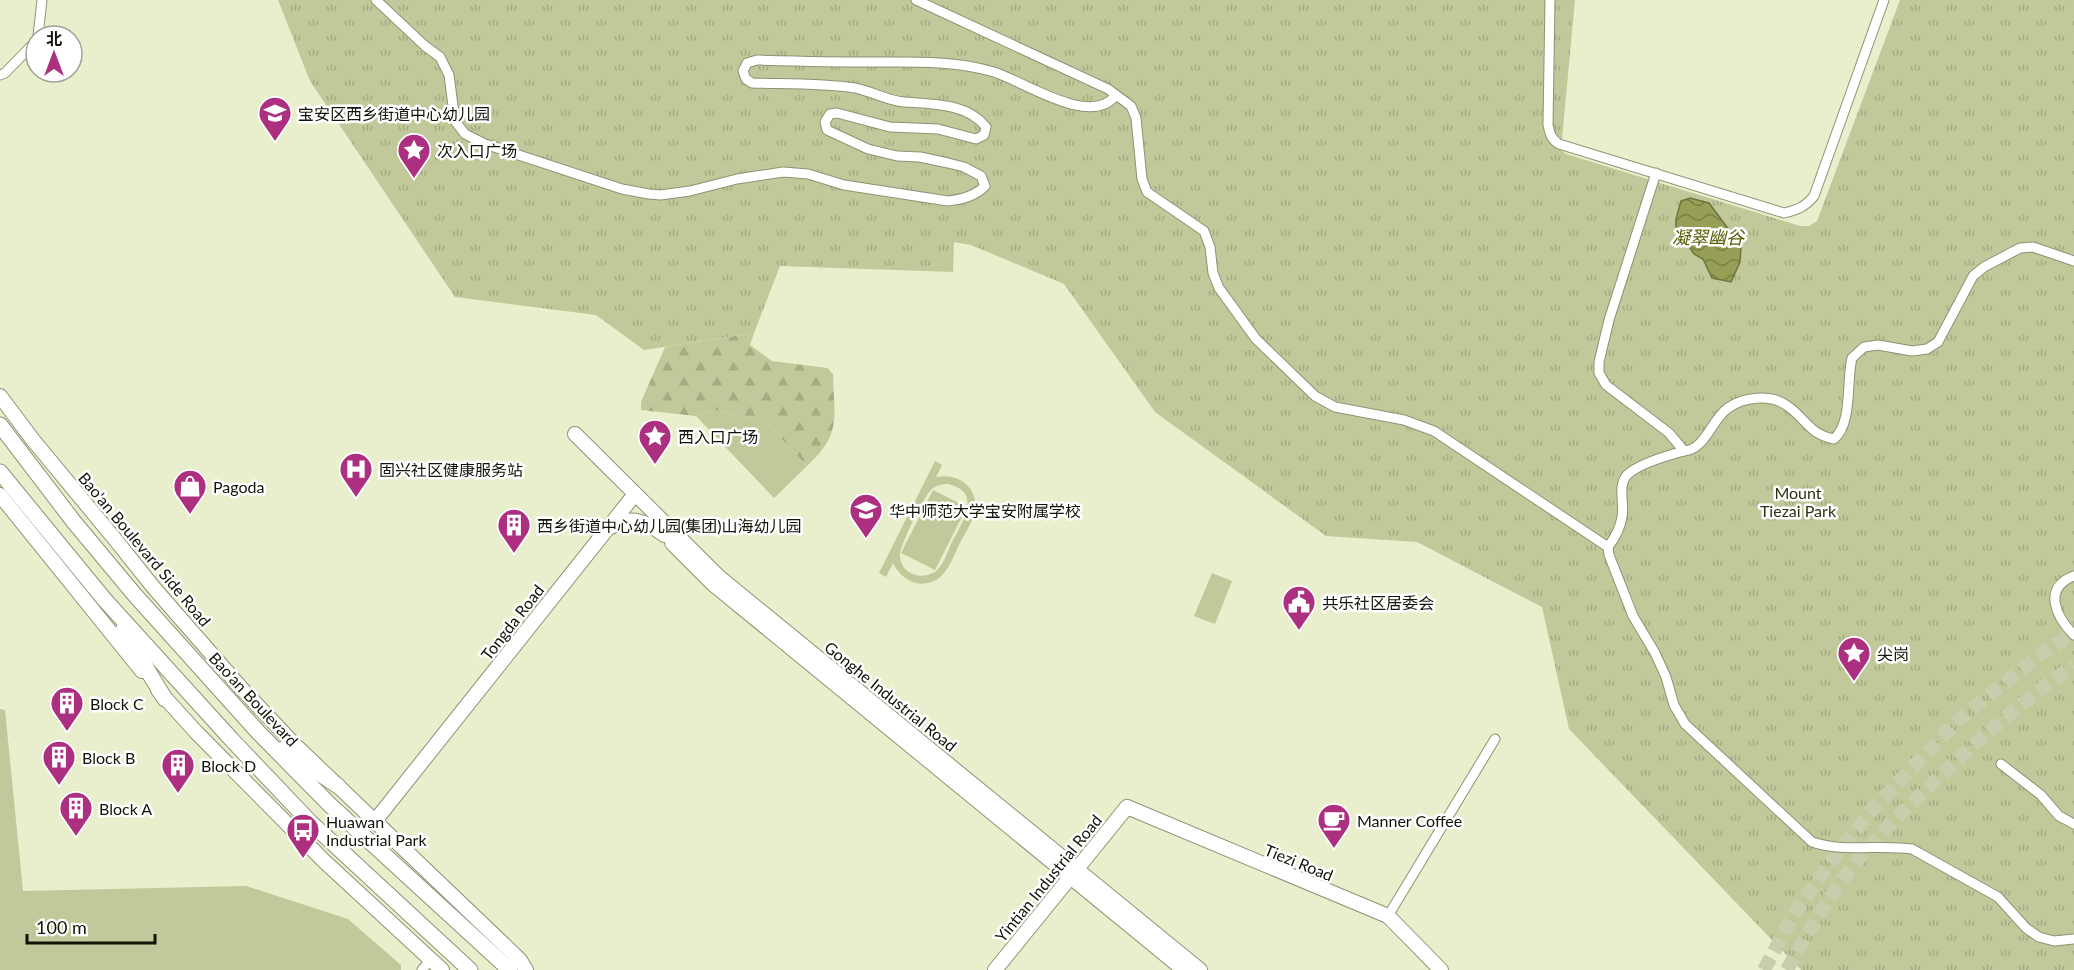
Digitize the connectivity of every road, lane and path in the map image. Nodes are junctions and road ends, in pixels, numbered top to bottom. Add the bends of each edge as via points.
1 (42, 0) edge
2 (376, 0) edge
3 (916, 0) edge
4 (1550, 0) edge
5 (1884, 0) edge
6 (39, 24) edge
7 (24, 53) edge
8 (0, 75) edge
9 (1113, 99) junction
10 (1656, 173) junction
11 (2074, 261) edge
12 (0, 396) edge
13 (1, 427) edge
14 (574, 438) dead end
15 (1683, 451) junction
16 (0, 472) edge
17 (0, 495) edge
18 (633, 497) junction
19 (664, 535) junction
20 (601, 537) junction
21 (1608, 547) junction
22 (2074, 576) edge
23 (104, 600) junction
24 (2074, 635) edge
25 (165, 699) junction
26 (258, 732) junction
27 (1495, 739) dead end
28 (2001, 764) dead end
29 (338, 786) junction
30 (1127, 807) joint
31 (375, 821) junction
32 (2074, 824) edge
33 (1074, 873) junction
34 (1388, 916) junction
35 (2074, 939) edge
36 (426, 965) edge
37 (442, 970) edge
38 (470, 970) edge
39 (510, 970) edge
40 (526, 970) edge
41 (995, 970) edge
42 (1184, 970) edge
43 (1200, 970) edge
44 (1441, 970) edge

1 - 6 street
2 - 9 street via 440,57 449,75 455,121 465,134 649,195 783,172 948,201 978,193 985,186 981,176 964,167 868,148 827,130 825,122 830,114 837,113 890,127 938,129 976,140 984,135 986,127 981,120 940,104 902,102 853,88 752,83 743,71 747,63 757,60 967,66 994,72 1068,104 1099,106
3 - 9 street via 1108,89
4 - 10 street via 1551,137 1559,144
5 - 10 street via 1814,196 1807,205 1784,213
7 - 8 street
9 - 21 street via 1131,106 1136,118 1142,179 1147,192 1204,231 1219,288 1256,339 1315,396 1335,407 1404,420 1434,431
10 - 15 street via 1609,320 1599,372 1606,385 1669,433
11 - 15 street via 2032,247 2020,248 1973,276 1938,342 1927,349 1864,347 1852,358 1845,423 1834,439 1813,432 1786,405 1771,398 1752,398 1720,414 1701,443
12 - 29 street, Bao'an Boulevard Side Road via 154,588 292,743
13 - 26 main road, Bao'an Boulevard via 134,594
14 - 18 street, Gonghe Industrial Road
15 - 21 street via 1626,476 1622,486 1623,516
16 - 23 main road
17 - 25 street
18 - 19 street, Gonghe Industrial Road
18 - 20 street, Tongda Road
18 - 33 street, Gonghe Industrial Road via 719,577
19 - 20 street via 649,524 631,520 615,525
19 - 33 street, Gonghe Industrial Road via 713,584
20 - 31 street, Tongda Road
21 - 35 street via 1633,616 1655,653 1685,724 1812,842 1829,848 1912,849 1998,897 2039,937 2054,941
22 - 24 street via 2057,588 2054,600 2059,616
23 - 25 main road
23 - 38 main road via 310,822
25 - 36 street
26 - 29 main road
26 - 39 main road, Bao'an Boulevard via 330,805
27 - 34 street
28 - 32 street
29 - 31 street, Bao'an Boulevard Side Road
30 - 33 street, Yintian Industrial Road
30 - 34 street, Tiezi Road
31 - 40 street, Bao'an Boulevard Side Road
33 - 41 street, Yintian Industrial Road
33 - 42 street, Gonghe Industrial Road
33 - 43 street, Gonghe Industrial Road
34 - 44 street, Tiezi Road
36 - 37 street

